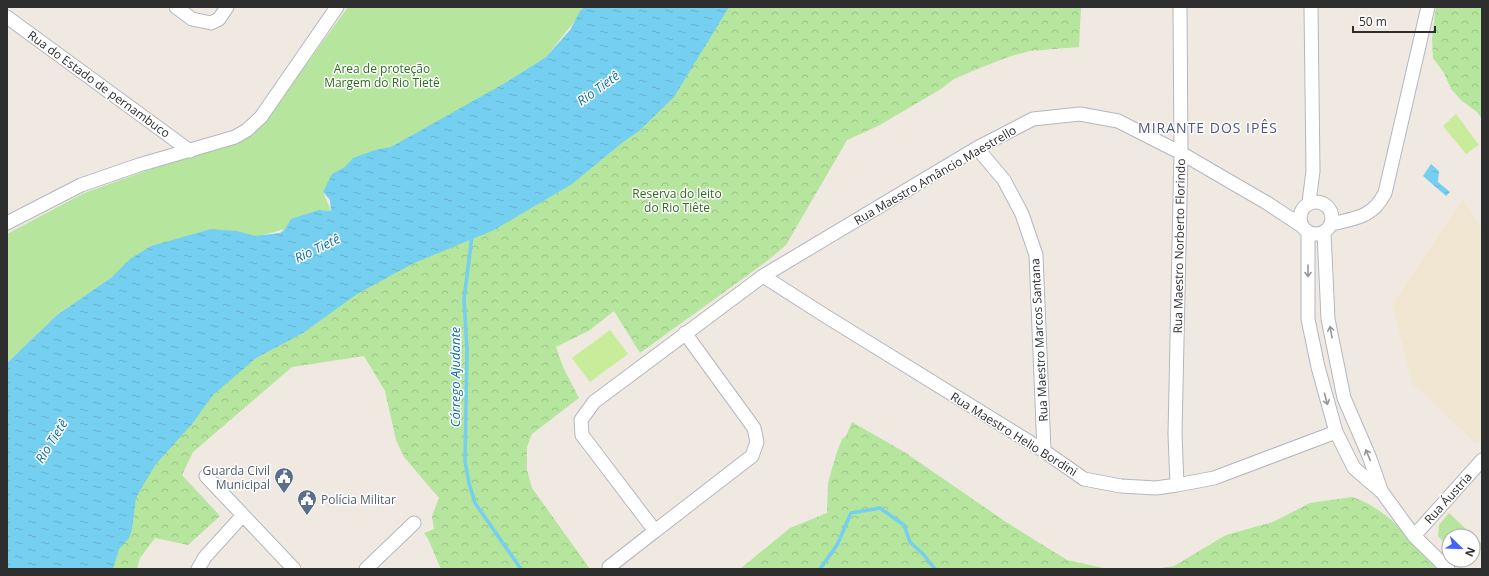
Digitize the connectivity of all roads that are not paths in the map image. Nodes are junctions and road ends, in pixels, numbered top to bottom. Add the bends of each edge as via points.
1 (10, 7) edge
2 (176, 7) edge
3 (227, 7) edge
4 (337, 7) edge
5 (1180, 7) edge
6 (1311, 7) edge
7 (1428, 7) edge
8 (7, 11) edge
9 (7, 17) edge
10 (977, 148) junction
11 (190, 151) junction
12 (1181, 153) junction
13 (1267, 203) junction
14 (1317, 205) junction
15 (1366, 215) junction
16 (7, 223) edge
17 (1328, 228) junction
18 (1305, 229) junction
19 (763, 276) junction
20 (685, 333) junction
21 (1336, 432) junction
22 (1044, 451) junction
23 (1482, 460) edge
24 (206, 476) dead end
25 (1177, 486) junction
26 (1382, 492) junction
27 (243, 515) junction
28 (414, 522) dead end
29 (656, 531) junction
30 (1414, 536) junction
31 (609, 567) dead end
32 (198, 569) edge
33 (294, 569) edge
34 (366, 569) edge
35 (1448, 569) edge

1 - 8 street
2 - 3 street via 192,18 211,23 220,18
4 - 11 street via 261,117 235,137
5 - 12 street, Rua Maestro Norberto Florindo
6 - 14 street via 1313,171
7 - 15 street via 1385,193 1380,203
9 - 11 street, Rua do Estado de pernambuco
10 - 12 street, Rua Maestro Amâncio Maestrello via 1033,119 1080,114 1118,121
10 - 19 street, Rua Maestro Amâncio Maestrello
10 - 22 street, Rua Maestro Marcos Santana via 1004,180 1022,214 1036,255
11 - 16 street via 81,185
12 - 13 street, Rua Maestro Amâncio Maestrello
12 - 25 street, Rua Maestro Norberto Florindo via 1175,434
13 - 14 street, Rua Maestro Amâncio Maestrello via 1289,207
13 - 18 street, Rua Maestro Amâncio Maestrello
14 - 15 street, Rua Maestro Amâncio Maestrello
14 - 17 street via 1332,214
14 - 18 street via 1300,215
15 - 17 street
17 - 18 street via 1313,234
26 -> 17 street via 1344,398 1328,319
18 -> 21 street via 1308,318
19 - 20 street, Rua Maestro Amâncio Maestrello
19 - 22 street, Rua Maestro Helio Bordini
20 - 29 street via 754,428 757,442 752,456
20 - 29 street, Rua Maestro Amâncio Maestrello via 594,402 581,420 582,435
21 - 25 street, Rua Maestro Helio Bordini via 1214,478
21 - 26 street via 1354,468
22 - 25 street, Rua Maestro Helio Bordini via 1084,479 1121,486
23 - 30 street, Rua Áustria
24 - 27 street
26 - 30 street
27 - 32 street via 205,557
27 - 33 street
28 - 34 street
29 - 31 street
30 - 35 street

